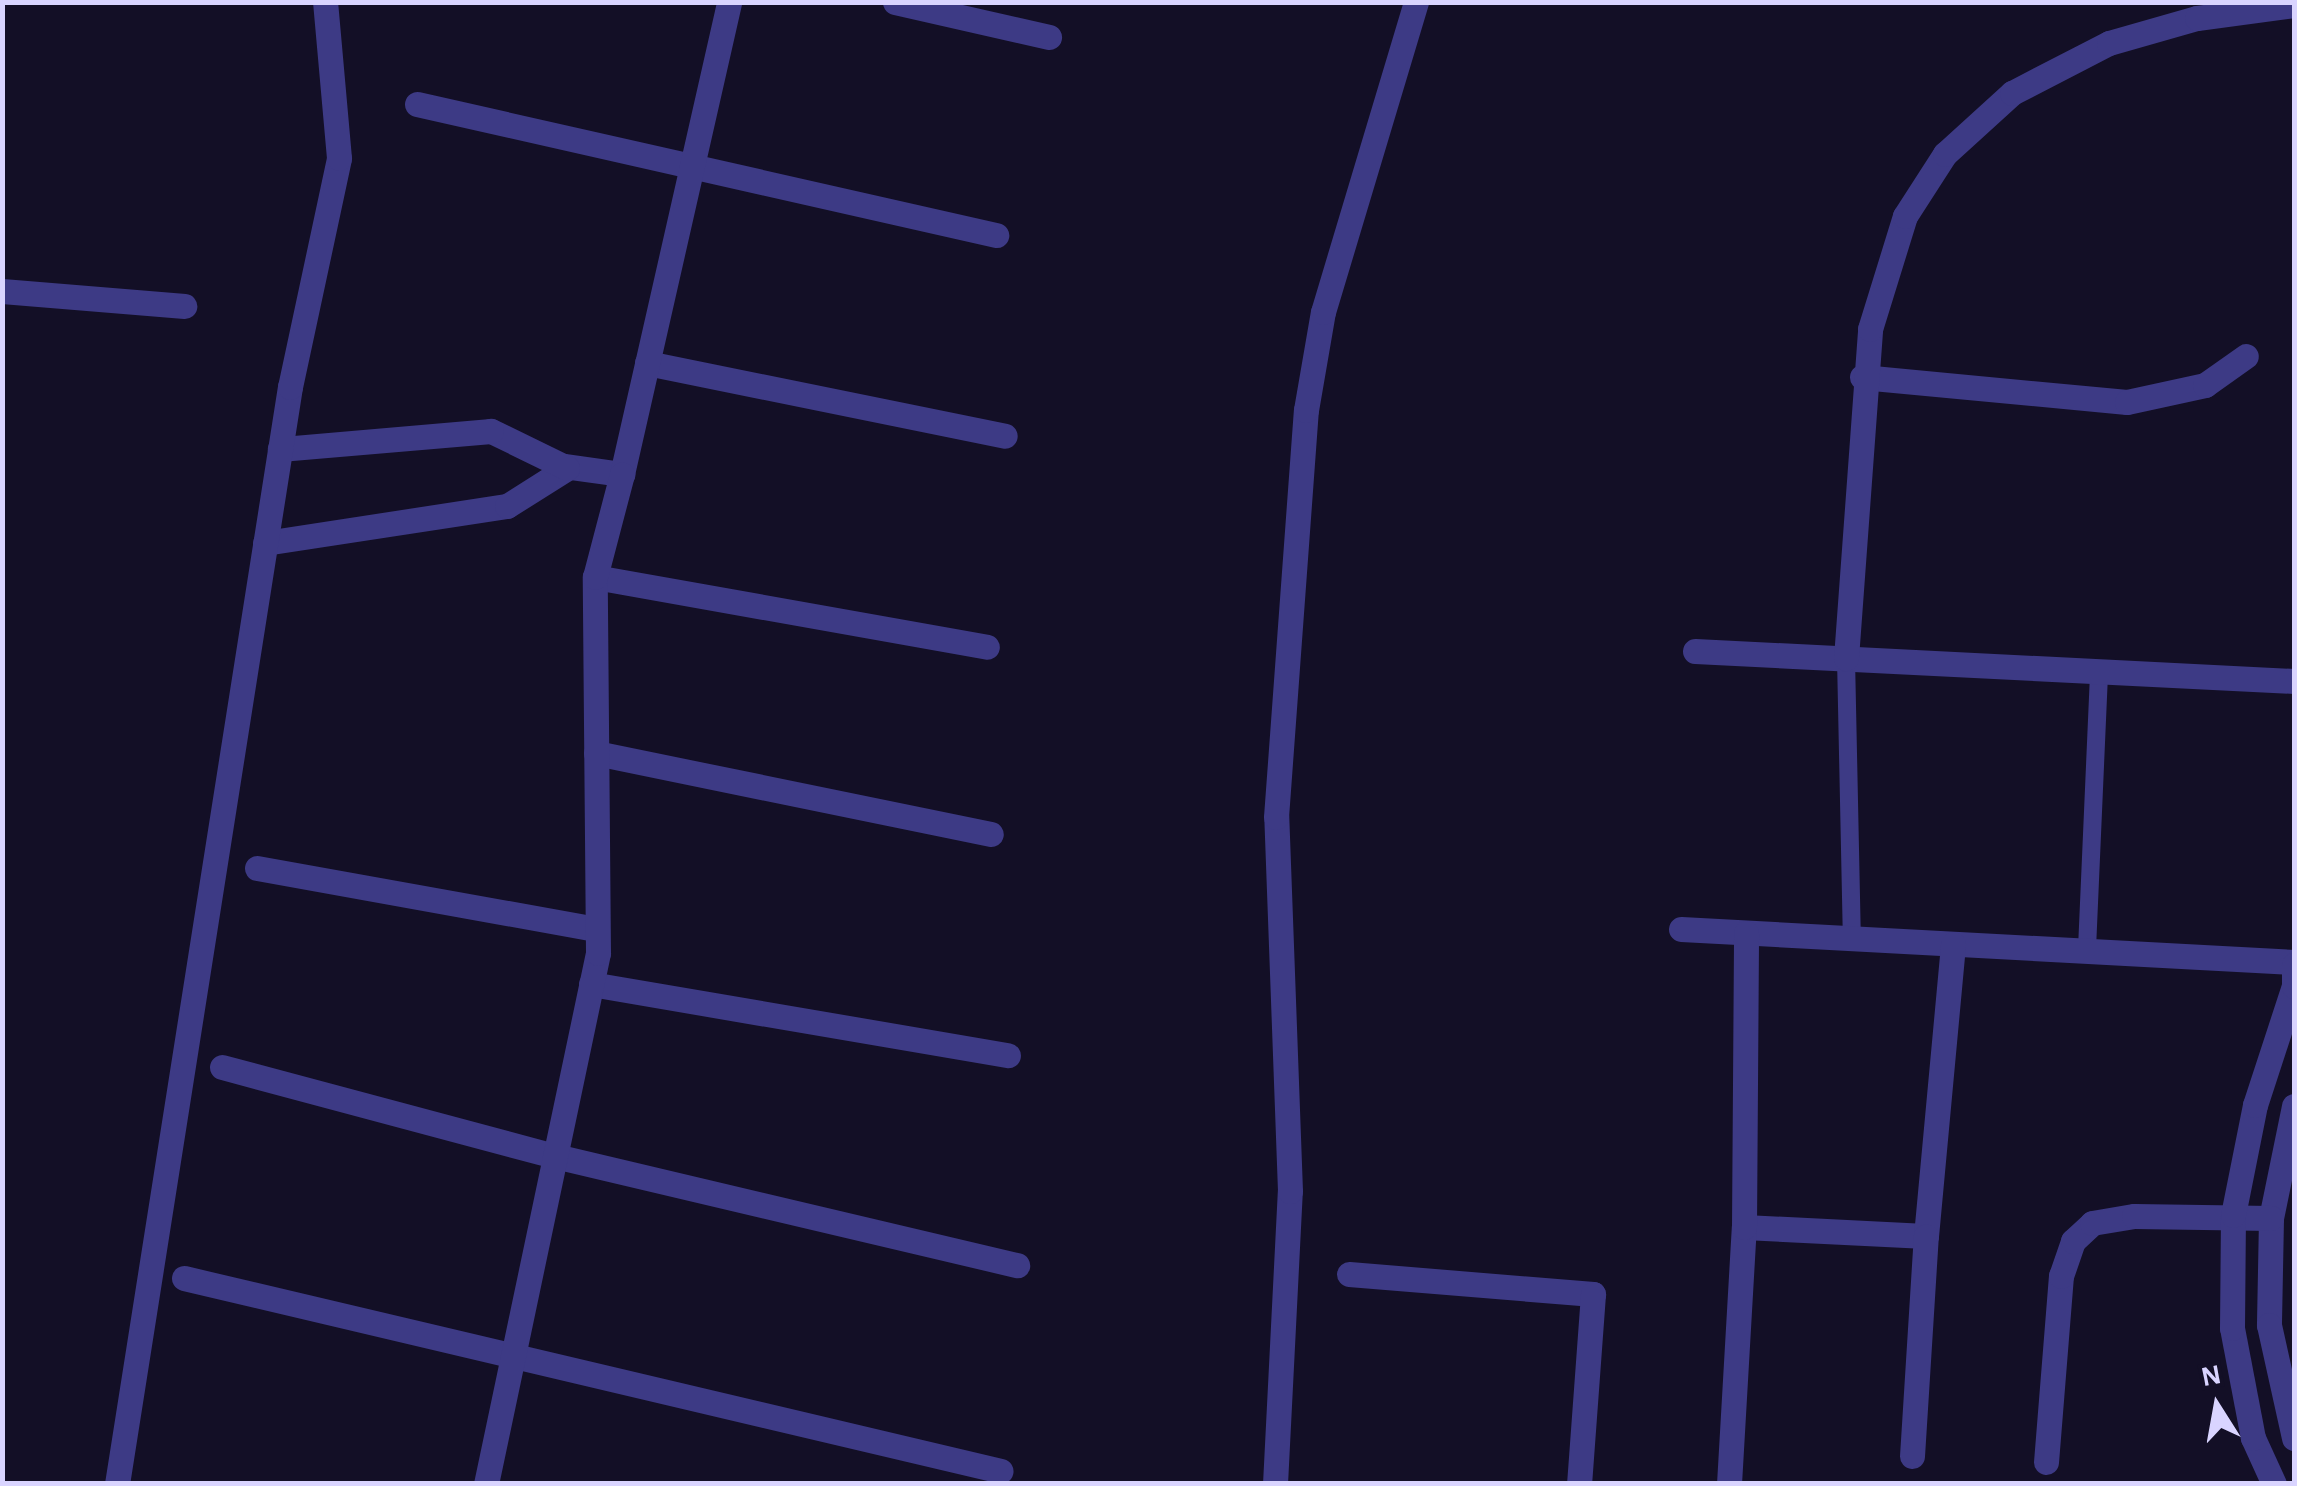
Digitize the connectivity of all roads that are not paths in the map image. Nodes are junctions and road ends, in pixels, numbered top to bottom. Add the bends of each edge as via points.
1 (325, 2) edge
2 (729, 2) edge
3 (895, 2) edge
4 (1416, 2) edge
5 (2294, 5) edge
6 (1049, 37) dead end
7 (416, 104) dead end
8 (692, 169) junction
9 (996, 235) dead end
10 (2, 291) edge
11 (184, 306) dead end
12 (2246, 356) dead end
13 (647, 363) junction
14 (1862, 377) junction
15 (1005, 436) dead end
16 (280, 450) junction
17 (564, 466) junction
18 (622, 474) junction
19 (265, 543) junction
20 (595, 577) junction
21 (987, 647) dead end
22 (1696, 651) dead end
23 (1846, 658) junction
24 (2098, 671) junction
25 (2294, 681) edge
26 (596, 753) junction
27 (991, 834) dead end
28 (257, 868) dead end
29 (597, 929) junction
30 (1681, 929) dead end
31 (1746, 933) junction
32 (1852, 938) junction
33 (1954, 944) junction
34 (2086, 949) junction
35 (2294, 964) edge
36 (591, 984) junction
37 (2294, 986) edge
38 (1008, 1054) dead end
39 (222, 1067) dead end
40 (2294, 1106) edge
41 (2247, 1145) junction
42 (2289, 1152) edge
43 (555, 1156) junction
44 (2234, 1215) junction
45 (2271, 1218) junction
46 (1744, 1227) junction
47 (1926, 1236) junction
48 (1018, 1264) dead end
49 (1349, 1274) dead end
50 (184, 1278) dead end
51 (513, 1359) junction
52 (2293, 1430) edge
53 (2253, 1438) junction
54 (1912, 1456) dead end
55 (2046, 1462) dead end
56 (1001, 1471) dead end
57 (117, 1484) edge
58 (486, 1484) edge
59 (1275, 1484) edge
60 (1579, 1484) edge
61 (1730, 1484) edge
62 (2274, 1484) edge

1 - 16 street via 339,158
2 - 8 street
3 - 6 street
4 - 59 street via 1324,312 1306,410 1276,817 1290,1191
5 - 14 street via 2197,18 2109,42 2012,92 1945,154 1905,216
7 - 8 street
8 - 9 street
8 - 13 street
10 - 11 street
12 - 14 street via 2206,385 2128,402
13 - 15 street
13 - 18 street
14 - 23 street
16 - 17 street via 491,431
16 - 19 street
17 - 18 street
17 - 19 street via 507,506
18 - 20 street
19 - 57 street
20 - 21 street
20 - 26 street
22 - 23 street
23 - 24 street
23 - 32 lane
24 - 25 street
24 - 34 lane
26 - 27 street
26 - 29 street
28 - 29 street
29 - 36 street
30 - 31 street
31 - 32 street
31 - 46 street
32 - 33 street
33 - 34 street
33 - 47 street
34 - 35 street
35 - 37 street
36 - 38 street
36 - 43 street
37 - 41 street
39 - 43 street
40 - 42 street
41 - 42 street
41 - 44 street
42 - 45 street
43 - 48 street
43 - 51 street
44 - 45 street
44 - 53 street via 2232,1328
44 - 55 street via 2134,1216 2092,1223 2073,1241 2060,1276
45 - 52 street via 2270,1324
46 - 47 street
46 - 61 street
47 - 54 street
49 - 60 street via 1592,1294
50 - 51 street
51 - 56 street
51 - 58 street
52 - 53 street
53 - 62 street

